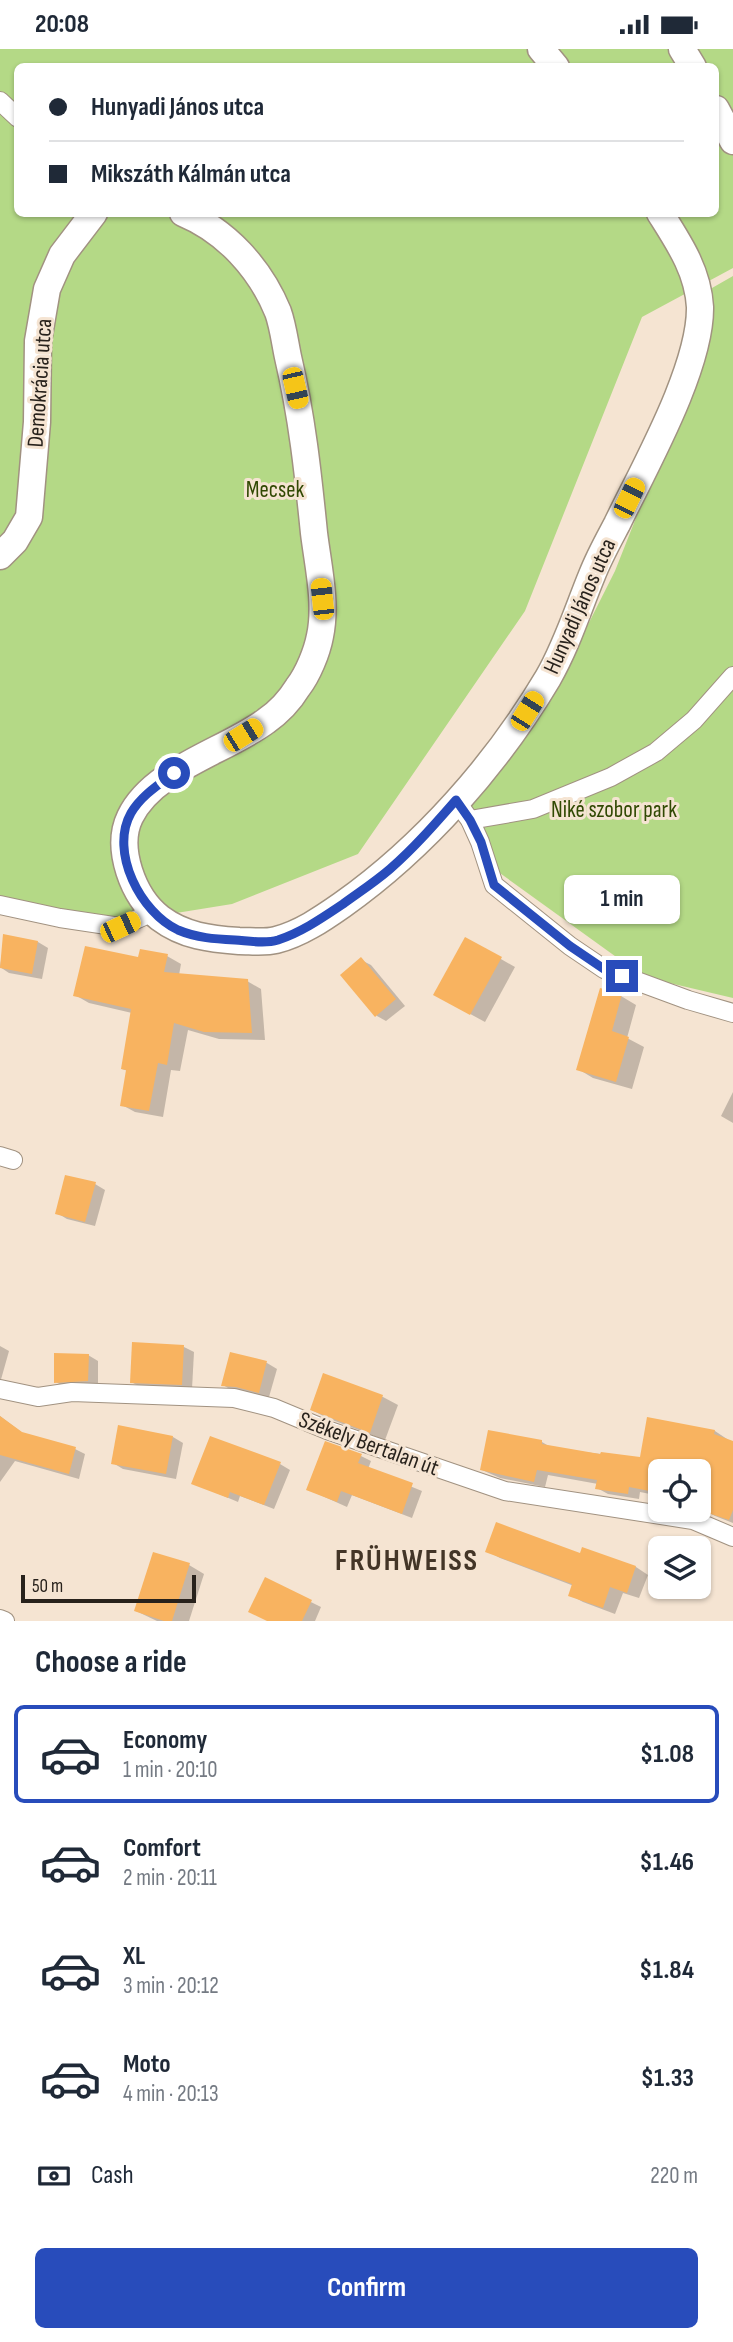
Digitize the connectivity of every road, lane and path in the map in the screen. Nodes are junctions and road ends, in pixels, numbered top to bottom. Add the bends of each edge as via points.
1 (541, 49) edge
2 (553, 63) edge
3 (0, 101) edge
4 (14, 114) edge
5 (719, 115) edge
6 (733, 141) edge
7 (91, 217) edge
8 (190, 217) edge
9 (662, 217) edge
10 (0, 556) edge
11 (733, 675) edge
12 (463, 810) junction
13 (0, 905) edge
14 (153, 912) junction
15 (733, 1013) edge
16 (0, 1389) edge
17 (733, 1537) edge
18 (0, 1619) edge
19 (5, 1621) edge

1 - 2 street
3 - 4 street
5 - 6 street
7 - 10 street, Demokrácia utca via 62,255 47,289 38,341 29,517
8 - 14 street, Hunyadi János utca via 238,249 279,314 301,413 322,599 320,636 301,683 277,712 174,773 131,813 125,829 126,864
9 - 12 street, Hunyadi János utca via 694,273 700,311 681,388 551,673
11 - 12 street via 694,720 656,752 623,771 533,809
12 - 14 street, Hunyadi János utca via 314,924 276,940 205,939 178,929
12 - 15 street via 481,842 494,885 570,946 604,969
13 - 14 street via 120,927
16 - 17 street, Székely Bertalan út via 38,1397 72,1392 234,1398 274,1408 505,1491 693,1520
18 - 19 street

